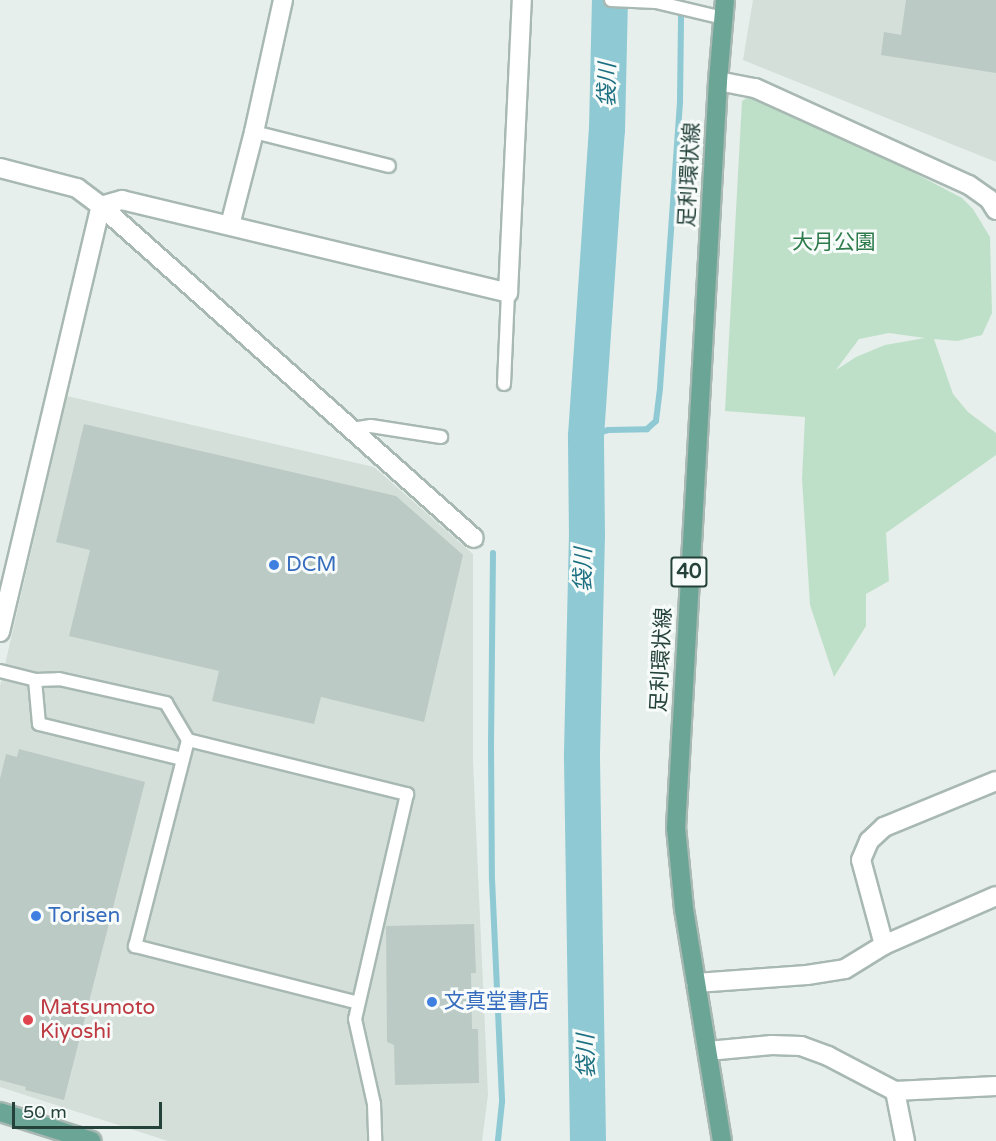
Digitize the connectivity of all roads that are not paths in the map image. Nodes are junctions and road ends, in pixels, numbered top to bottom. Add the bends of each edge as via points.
1 (283, 0) edge
2 (522, 0) edge
3 (611, 0) edge
4 (724, 9) edge
5 (718, 81) junction
6 (254, 132) junction
7 (389, 166) dead end
8 (0, 168) edge
9 (101, 206) junction
10 (996, 210) edge
11 (230, 225) junction
12 (508, 293) junction
13 (504, 384) dead end
14 (352, 429) junction
15 (441, 437) dead end
16 (473, 538) dead end
17 (0, 632) edge
18 (0, 671) edge
19 (34, 680) junction
20 (188, 740) junction
21 (183, 759) junction
22 (996, 781) edge
23 (996, 896) edge
24 (884, 945) junction
25 (696, 983) junction
26 (358, 1003) junction
27 (708, 1051) junction
28 (996, 1086) edge
29 (895, 1091) junction
30 (0, 1112) edge
31 (900, 1136) edge
32 (92, 1141) edge
33 (375, 1141) edge
34 (722, 1141) edge

1 - 6 street
2 - 12 street
3 - 4 lane
4 - 5 main road, 足利環状線 / 40
5 - 10 street via 755,88 969,185 989,199
5 - 25 main road, 足利環状線 / 40 via 676,789 679,869
6 - 7 lane
6 - 11 street
8 - 9 street via 76,188
9 - 11 street via 123,200
9 - 14 street
9 - 17 street
11 - 12 street
12 - 13 lane
14 - 15 lane via 371,426
14 - 16 street
18 - 19 lane
19 - 20 lane via 59,679 166,703
19 - 21 lane via 39,724
20 - 21 lane
20 - 26 lane via 407,794
21 - 26 lane via 135,946
22 - 24 street via 884,827 869,841 861,860
23 - 24 street
24 - 25 street via 845,969
25 - 27 main road, 足利環状線 / 40
26 - 33 lane via 355,1019 374,1104
27 - 29 street via 801,1046
27 - 34 main road, 足利環状線 / 40
28 - 29 street
29 - 31 street
30 - 32 main road

